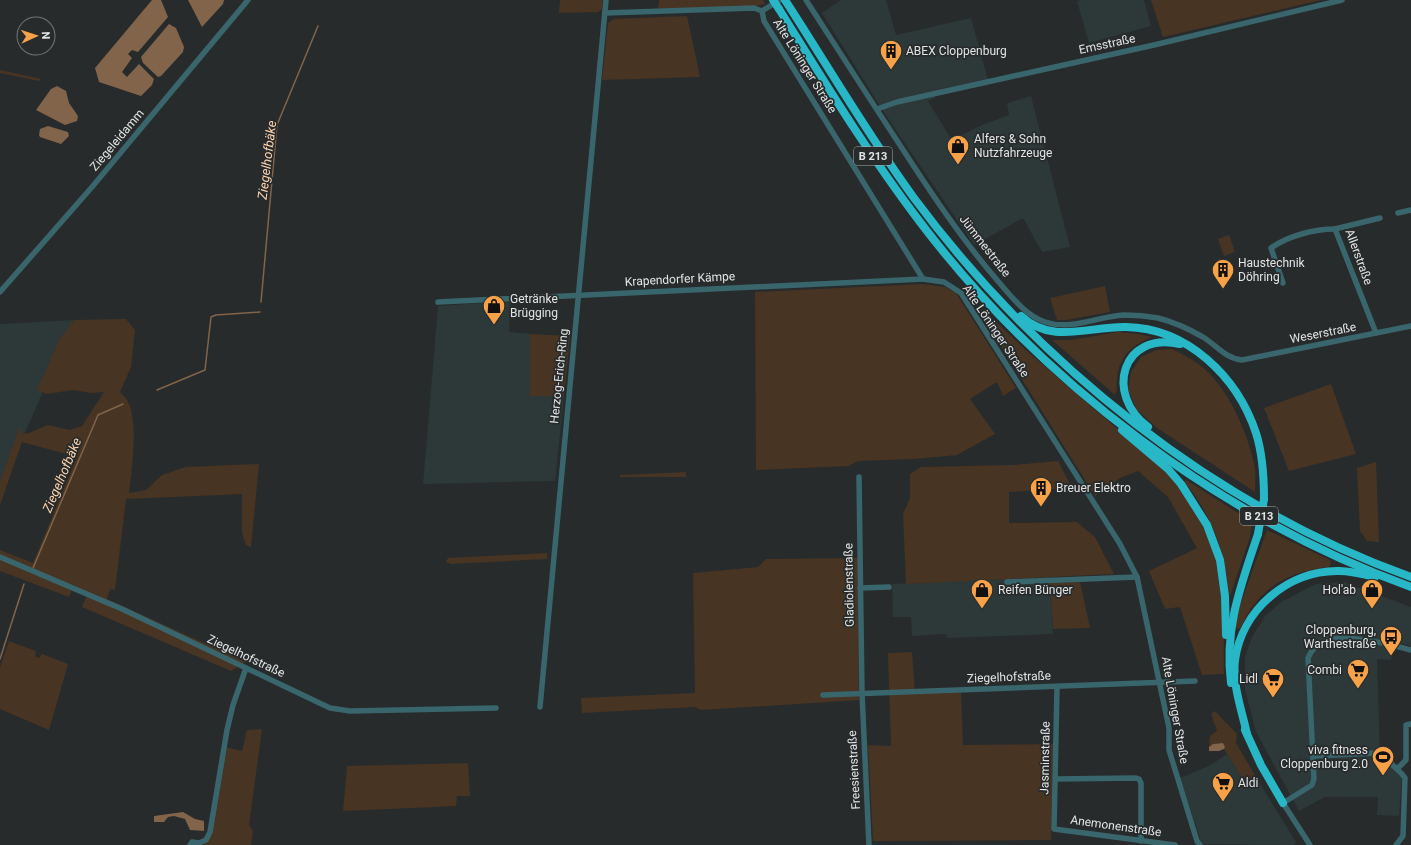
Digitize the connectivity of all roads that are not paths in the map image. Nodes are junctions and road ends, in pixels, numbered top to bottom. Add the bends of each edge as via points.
1 (248, 0) edge
2 (606, 0) edge
3 (773, 0) edge
4 (780, 0) edge
5 (806, 0) edge
6 (1342, 0) edge
7 (786, 2) edge
8 (762, 11) junction
9 (605, 13) junction
10 (877, 109) junction
11 (1411, 210) edge
12 (1398, 214) dead end
13 (1380, 218) dead end
14 (1335, 229) junction
15 (966, 263) junction
16 (923, 279) junction
17 (1283, 283) dead end
18 (0, 292) edge
19 (578, 295) junction
20 (438, 302) dead end
21 (1411, 326) edge
22 (1376, 333) junction
23 (1189, 346) junction
24 (1239, 360) joint
25 (1119, 423) junction
26 (1166, 446) junction
27 (859, 477) dead end
28 (0, 557) edge
29 (1137, 577) junction
30 (1411, 577) edge
31 (1007, 582) dead end
32 (1398, 582) junction
33 (889, 587) dead end
34 (1411, 587) edge
35 (860, 588) junction
36 (1229, 644) junction
37 (1411, 650) edge
38 (246, 668) junction
39 (1195, 681) dead end
40 (1160, 683) junction
41 (1057, 687) junction
42 (862, 693) junction
43 (823, 695) dead end
44 (540, 707) dead end
45 (496, 708) dead end
46 (1411, 724) edge
47 (1247, 734) junction
48 (1313, 756) junction
49 (1397, 769) junction
50 (1056, 779) junction
51 (1283, 803) junction
52 (1054, 829) joint
53 (1141, 840) junction
54 (1148, 844) edge
55 (190, 845) edge
56 (869, 845) edge
57 (1175, 845) edge
58 (1200, 845) edge
59 (1310, 845) edge
60 (1396, 845) edge

1 - 18 street, Ziegeleidamm via 92,187
2 - 9 street, Herzog-Erich-Ring
3 - 25 highway, B 213, bridge via 920,223 993,308 1030,346
4 - 8 street, Alte Löninger Straße
5 - 10 street, Jümmestraße
6 - 10 street, Emsstraße via 897,102
7 - 15 highway, B 213 via 884,156
8 - 9 street via 752,8
8 - 16 street, Alte Löninger Straße via 764,21
9 - 19 street, Herzog-Erich-Ring
10 - 24 street, Jümmestraße via 953,224 1006,291 1033,315 1045,322 1065,325 1124,315 1170,321 1205,338 1229,357
11 - 12 street
13 - 14 street, Allerstraße
14 - 17 street via 1283,240 1271,248
14 - 22 street, Allerstraße
15 - 23 highway, B 213 via 973,265 1025,320 1039,328 1058,333 1111,328 1146,329 1164,333
15 - 26 highway, B 213 via 1003,304 1075,374
16 - 19 street, Krapendorfer Kämpe
16 - 29 street, Alte Löninger Straße via 944,282 961,293 1120,544
19 - 20 street, Krapendorfer Kämpe
19 - 44 street, Herzog-Erich-Ring
21 - 22 street, Weserstraße
22 - 24 street, Weserstraße
23 - 26 highway via 1157,342 1144,346 1134,354 1125,371 1122,387 1129,408 1162,438
23 - 36 highway, B 213, bridge via 1220,371 1246,410 1256,433 1261,454 1264,499 1258,534 1238,596
25 - 32 highway, B 213 via 1176,465 1248,510 1338,556
25 - 36 highway via 1122,432 1168,469 1181,484 1207,525 1220,560
26 - 30 highway, B 213 via 1223,484 1298,526
27 - 35 street, Gladiolenstraße
28 - 38 street, Ziegelhofstraße via 122,609
29 - 31 street
29 - 40 street, Alte Löninger Straße
32 - 34 highway, B 213
32 - 47 highway, B 213 via 1338,571 1292,581 1272,594 1246,627 1239,641 1235,661 1238,694
33 - 35 street
35 - 42 street, Gladiolenstraße
36 - 47 highway, B 213 via 1232,692
37 - 48 street via 1354,639 1324,641 1312,651 1308,658
38 - 45 street, Ziegelhofstraße via 330,708 350,711
38 - 55 street via 226,730 210,832 206,840 192,842
39 - 40 street, Ziegelhofstraße
40 - 41 street, Ziegelhofstraße
40 - 58 street, Alte Löninger Straße via 1169,728 1169,750
41 - 42 street, Ziegelhofstraße
41 - 50 street, Jasminstraße
42 - 43 street, Ziegelhofstraße
42 - 56 street, Freesienstraße
46 - 49 street via 1406,725 1406,760
47 - 51 highway via 1261,766
48 - 49 street via 1375,753 1382,755
48 - 51 street via 1312,785
49 - 60 street via 1405,778 1405,823 1403,836
50 - 52 street, Jasminstraße
50 - 53 street via 1139,779
51 - 59 street
52 - 53 street, Anemonenstraße
53 - 54 street, Anemonenstraße
54 - 57 street, Anemonenstraße

